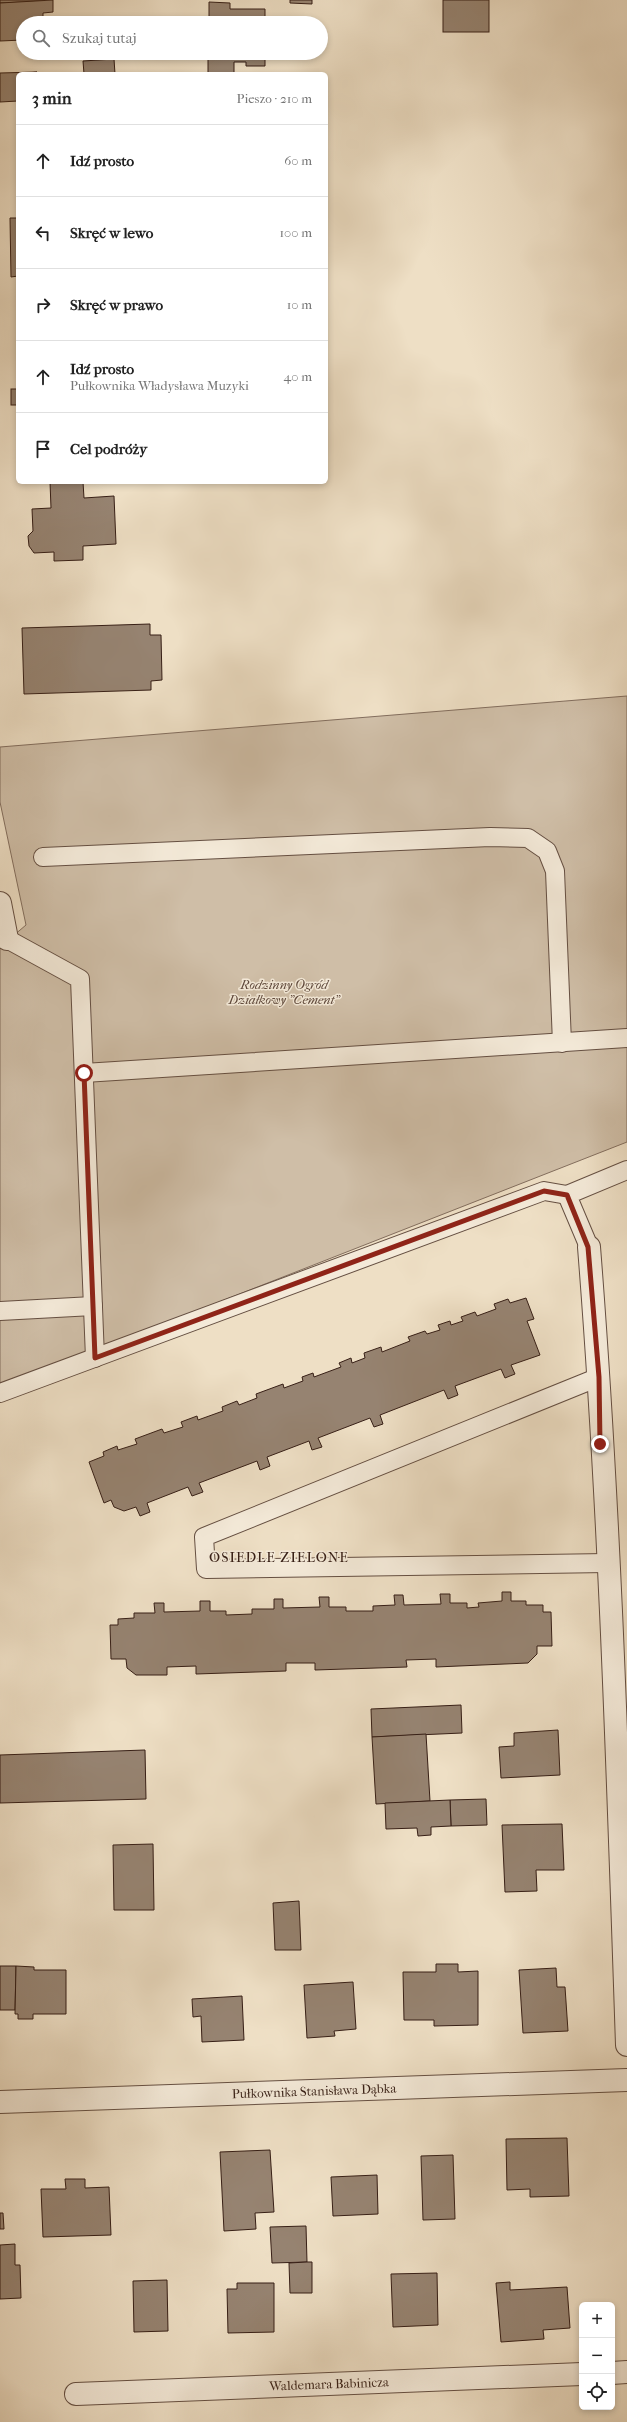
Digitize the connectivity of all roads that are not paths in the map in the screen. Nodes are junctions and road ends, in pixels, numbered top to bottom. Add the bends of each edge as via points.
1 (43, 857) dead end
2 (0, 903) edge
3 (8, 939) joint
4 (627, 1038) edge
5 (562, 1042) junction
6 (84, 1073) junction
7 (627, 1170) edge
8 (567, 1195) junction
9 (588, 1247) joint
10 (92, 1306) junction
11 (0, 1311) edge
12 (95, 1358) junction
13 (599, 1377) junction
14 (0, 1393) edge
15 (608, 1563) junction
16 (622, 1739) edge
17 (627, 2045) edge
18 (627, 2080) edge
19 (0, 2102) edge
20 (627, 2372) edge
21 (615, 2373) edge
22 (579, 2374) edge
23 (76, 2394) dead end

1 - 5 lane via 490,837 528,838 547,850 555,871
2 - 3 street
3 - 6 lane via 80,980
4 - 5 lane
5 - 6 lane
6 - 10 lane
7 - 8 lane
8 - 9 lane
8 - 12 lane via 544,1191
9 - 13 street
10 - 11 lane
10 - 12 lane
12 - 14 lane
13 - 15 street
13 - 15 lane via 204,1537 206,1569
15 - 16 street
16 - 17 street
18 - 19 street, Pułkownika Stanisława Dąbka
20 - 21 street
22 - 23 street, Waldemara Babinicza

